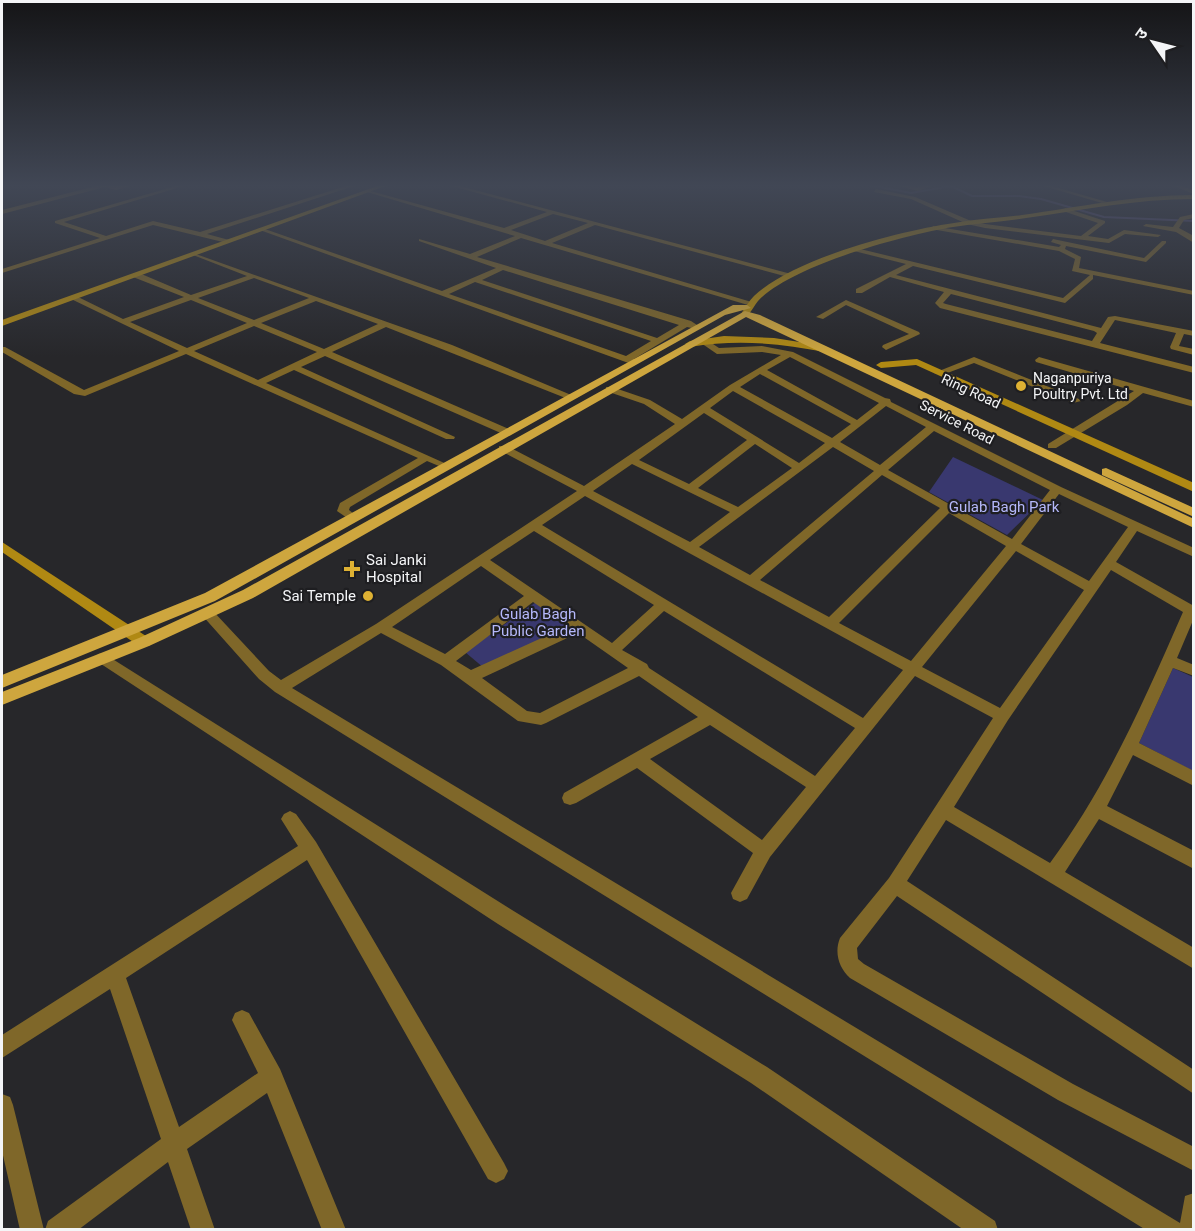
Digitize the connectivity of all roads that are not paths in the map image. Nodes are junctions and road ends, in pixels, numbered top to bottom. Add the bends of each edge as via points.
1 (88, 242) edge
2 (223, 242) edge
3 (297, 242) edge
4 (428, 242) edge
5 (505, 242) edge
6 (666, 242) edge
7 (882, 242) edge
8 (984, 242) edge
9 (1063, 242) edge
10 (1064, 242) edge
11 (1158, 242) edge
12 (545, 243) edge
13 (982, 247) dead end
14 (856, 250) junction
15 (195, 254) junction
16 (470, 257) junction
17 (912, 264) junction
18 (503, 268) junction
19 (2, 271) edge
20 (136, 275) junction
21 (889, 275) junction
22 (253, 276) junction
23 (791, 276) junction
24 (1090, 277) dead end
25 (476, 280) junction
26 (859, 291) dead end
27 (949, 291) junction
28 (1194, 292) edge
29 (441, 294) junction
30 (74, 298) junction
31 (190, 298) junction
32 (316, 298) junction
33 (1065, 301) junction
34 (744, 308) junction
35 (820, 316) dead end
36 (1052, 318) junction
37 (124, 321) junction
38 (2, 322) edge
39 (385, 324) junction
40 (254, 325) junction
41 (692, 325) junction
42 (1181, 331) junction
43 (1102, 332) junction
44 (1194, 334) edge
45 (658, 341) junction
46 (704, 341) junction
47 (690, 344) junction
48 (1094, 346) junction
49 (886, 347) dead end
50 (1174, 347) junction
51 (2, 349) edge
52 (831, 351) junction
53 (188, 352) junction
54 (324, 352) junction
55 (1194, 352) edge
56 (790, 354) junction
57 (1040, 360) dead end
58 (631, 361) junction
59 (1166, 363) junction
60 (859, 364) junction
61 (881, 365) junction
62 (294, 367) junction
63 (760, 370) junction
64 (1194, 370) edge
65 (939, 373) junction
66 (259, 383) junction
67 (733, 387) junction
68 (609, 389) junction
69 (862, 389) junction
70 (1141, 390) junction
71 (571, 397) junction
72 (887, 401) junction
73 (1076, 401) dead end
74 (1194, 404) edge
75 (703, 408) junction
76 (681, 423) junction
77 (858, 424) junction
78 (934, 425) junction
79 (507, 432) junction
80 (1072, 434) junction
81 (450, 437) dead end
82 (754, 440) junction
83 (833, 444) junction
84 (1052, 446) junction
85 (503, 448) junction
86 (425, 458) junction
87 (631, 460) junction
88 (446, 466) junction
89 (800, 468) junction
90 (880, 471) junction
91 (691, 488) junction
92 (1194, 488) edge
93 (1057, 489) junction
94 (585, 490) junction
95 (947, 508) junction
96 (739, 512) junction
97 (1194, 513) edge
98 (353, 518) junction
99 (1194, 524) edge
100 (533, 525) junction
101 (1135, 525) junction
102 (2, 546) edge
103 (1013, 546) junction
104 (691, 547) junction
105 (1194, 553) edge
106 (480, 560) junction
107 (1110, 564) junction
108 (750, 582) junction
109 (1091, 588) junction
110 (534, 594) junction
111 (663, 604) junction
112 (1192, 611) edge
113 (208, 614) junction
114 (829, 625) junction
115 (381, 627) junction
116 (579, 627) junction
117 (129, 630) junction
118 (144, 642) junction
119 (614, 649) junction
120 (103, 658) junction
121 (1169, 660) junction
122 (446, 661) junction
123 (642, 668) junction
124 (911, 669) junction
125 (1194, 671) edge
126 (470, 677) junction
127 (2, 682) edge
128 (280, 688) junction
129 (2, 699) edge
130 (1003, 716) junction
131 (710, 717) junction
132 (864, 726) junction
133 (1130, 745) junction
134 (636, 758) junction
135 (1194, 779) edge
136 (816, 785) junction
137 (570, 798) dead end
138 (1095, 808) junction
139 (944, 810) junction
140 (290, 819) dead end
141 (310, 848) junction
142 (765, 851) junction
143 (1194, 861) edge
144 (1052, 875) junction
145 (896, 884) junction
146 (740, 893) dead end
147 (1194, 959) edge
148 (115, 974) junction
149 (242, 1020) dead end
150 (2, 1047) edge
151 (272, 1077) junction
152 (1194, 1083) edge
153 (2, 1105) edge
154 (174, 1144) junction
155 (1194, 1160) edge
156 (496, 1171) dead end
157 (1194, 1205) edge
158 (32, 1230) edge
159 (57, 1230) edge
160 (203, 1230) edge
161 (334, 1230) edge
162 (986, 1230) edge
163 (1170, 1230) edge
164 (1191, 1230) edge

1 - 19 street
2 - 15 street
3 - 29 street
4 - 16 street
5 - 16 street
6 - 23 street
7 - 14 street
8 - 13 street
9 - 28 street via 1079,258 1075,269
10 - 11 street via 1146,260
12 - 34 street
14 - 17 street
14 - 23 street
15 - 20 street
15 - 22 street
16 - 18 street
17 - 21 street
17 - 33 street
18 - 25 street
18 - 41 street
20 - 30 street
20 - 31 street
21 - 26 street
21 - 27 street
22 - 31 street
22 - 32 street
23 - 34 street
24 - 33 street
25 - 29 street
25 - 45 street
27 - 36 street
27 - 48 street via 939,304
29 - 58 street
30 - 37 street
30 - 38 street
31 - 37 street
31 - 40 street
32 - 39 street
32 - 40 street
33 - 36 street
34 - 41 main road
34 - 47 main road
34 - 52 main road, Ring Road
34 - 61 main road, Ring Road via 764,311
35 - 49 street via 846,302 916,336
36 - 43 street
37 - 53 street
39 - 54 street
39 - 71 street
40 - 53 street
40 - 54 street
41 - 45 street
41 - 58 main road
42 - 43 street via 1115,318
42 - 44 street
42 - 50 street
43 - 48 street
45 - 58 street
46 - 47 street
46 - 52 street via 774,339
46 - 56 street, Service Road via 717,351 762,349
47 - 68 main road
48 - 59 street
50 - 55 street
50 - 59 street
51 - 53 street via 76,392 85,393
52 - 60 main road, Ring Road
53 - 66 street
54 - 62 street
54 - 79 street
56 - 63 street
56 - 69 street, Service Road
57 - 70 street
58 - 71 main road
59 - 64 street
60 - 69 street
60 - 99 main road, Ring Road
61 - 65 street via 917,362
61 - 84 main road, Ring Road
62 - 66 street
62 - 81 street
63 - 67 street
63 - 77 street
65 - 73 street via 974,360
65 - 80 street
66 - 86 street
67 - 75 street
67 - 83 street
68 - 76 street via 647,402
68 - 85 main road
69 - 72 street, Service Road
70 - 74 street
70 - 80 street
71 - 79 main road
72 - 77 street
72 - 78 street, Service Road
75 - 76 street
75 - 82 street
76 - 87 street
77 - 83 street
78 - 90 street
78 - 93 street, Service Road
79 - 88 main road
80 - 84 street
80 - 92 street
82 - 89 street
82 - 91 street
83 - 89 street
83 - 90 street
84 - 97 main road, Ring Road
85 - 94 street
85 - 113 main road
86 - 88 street
86 - 98 street via 344,505 343,512
87 - 91 street
87 - 94 street
88 - 98 main road
89 - 96 street
90 - 95 street
90 - 108 street
91 - 96 street
93 - 101 street, Service Road
93 - 103 street
94 - 100 street
94 - 104 street
95 - 103 street
95 - 114 street
96 - 104 street
98 - 117 main road via 210,597
100 - 106 street
100 - 111 street
101 - 105 street, Service Road
101 - 107 street
102 - 117 street
103 - 109 street
103 - 124 street
104 - 108 street
106 - 110 street
106 - 115 street
107 - 109 street
107 - 112 street
108 - 114 street
109 - 130 street
110 - 116 street
110 - 122 street
111 - 119 street
111 - 132 street
112 - 121 street
113 - 118 main road
113 - 128 street
114 - 124 street
115 - 122 street
115 - 128 street
116 - 119 street
116 - 126 street
117 - 118 street
117 - 127 main road
118 - 120 main road
119 - 123 street
120 - 129 main road
120 - 162 street via 759,1075
121 - 125 street
121 - 133 street
122 - 126 street
123 - 126 street via 533,720 523,717
123 - 131 street
124 - 130 street
124 - 132 street
128 - 163 street
130 - 139 street
131 - 134 street
131 - 136 street
132 - 136 street
133 - 135 street
133 - 138 street
134 - 137 street
134 - 142 street
136 - 142 street
138 - 143 street
138 - 144 street
139 - 144 street
139 - 145 street
140 - 141 street
141 - 148 street
141 - 156 street
142 - 146 street
144 - 147 street
145 - 152 street
145 - 155 street via 848,945 847,959 857,972 1032,1074
148 - 150 street
148 - 154 street
149 - 151 street
151 - 154 street
151 - 161 street
153 - 158 street
154 - 159 street
154 - 160 street
157 - 164 street

